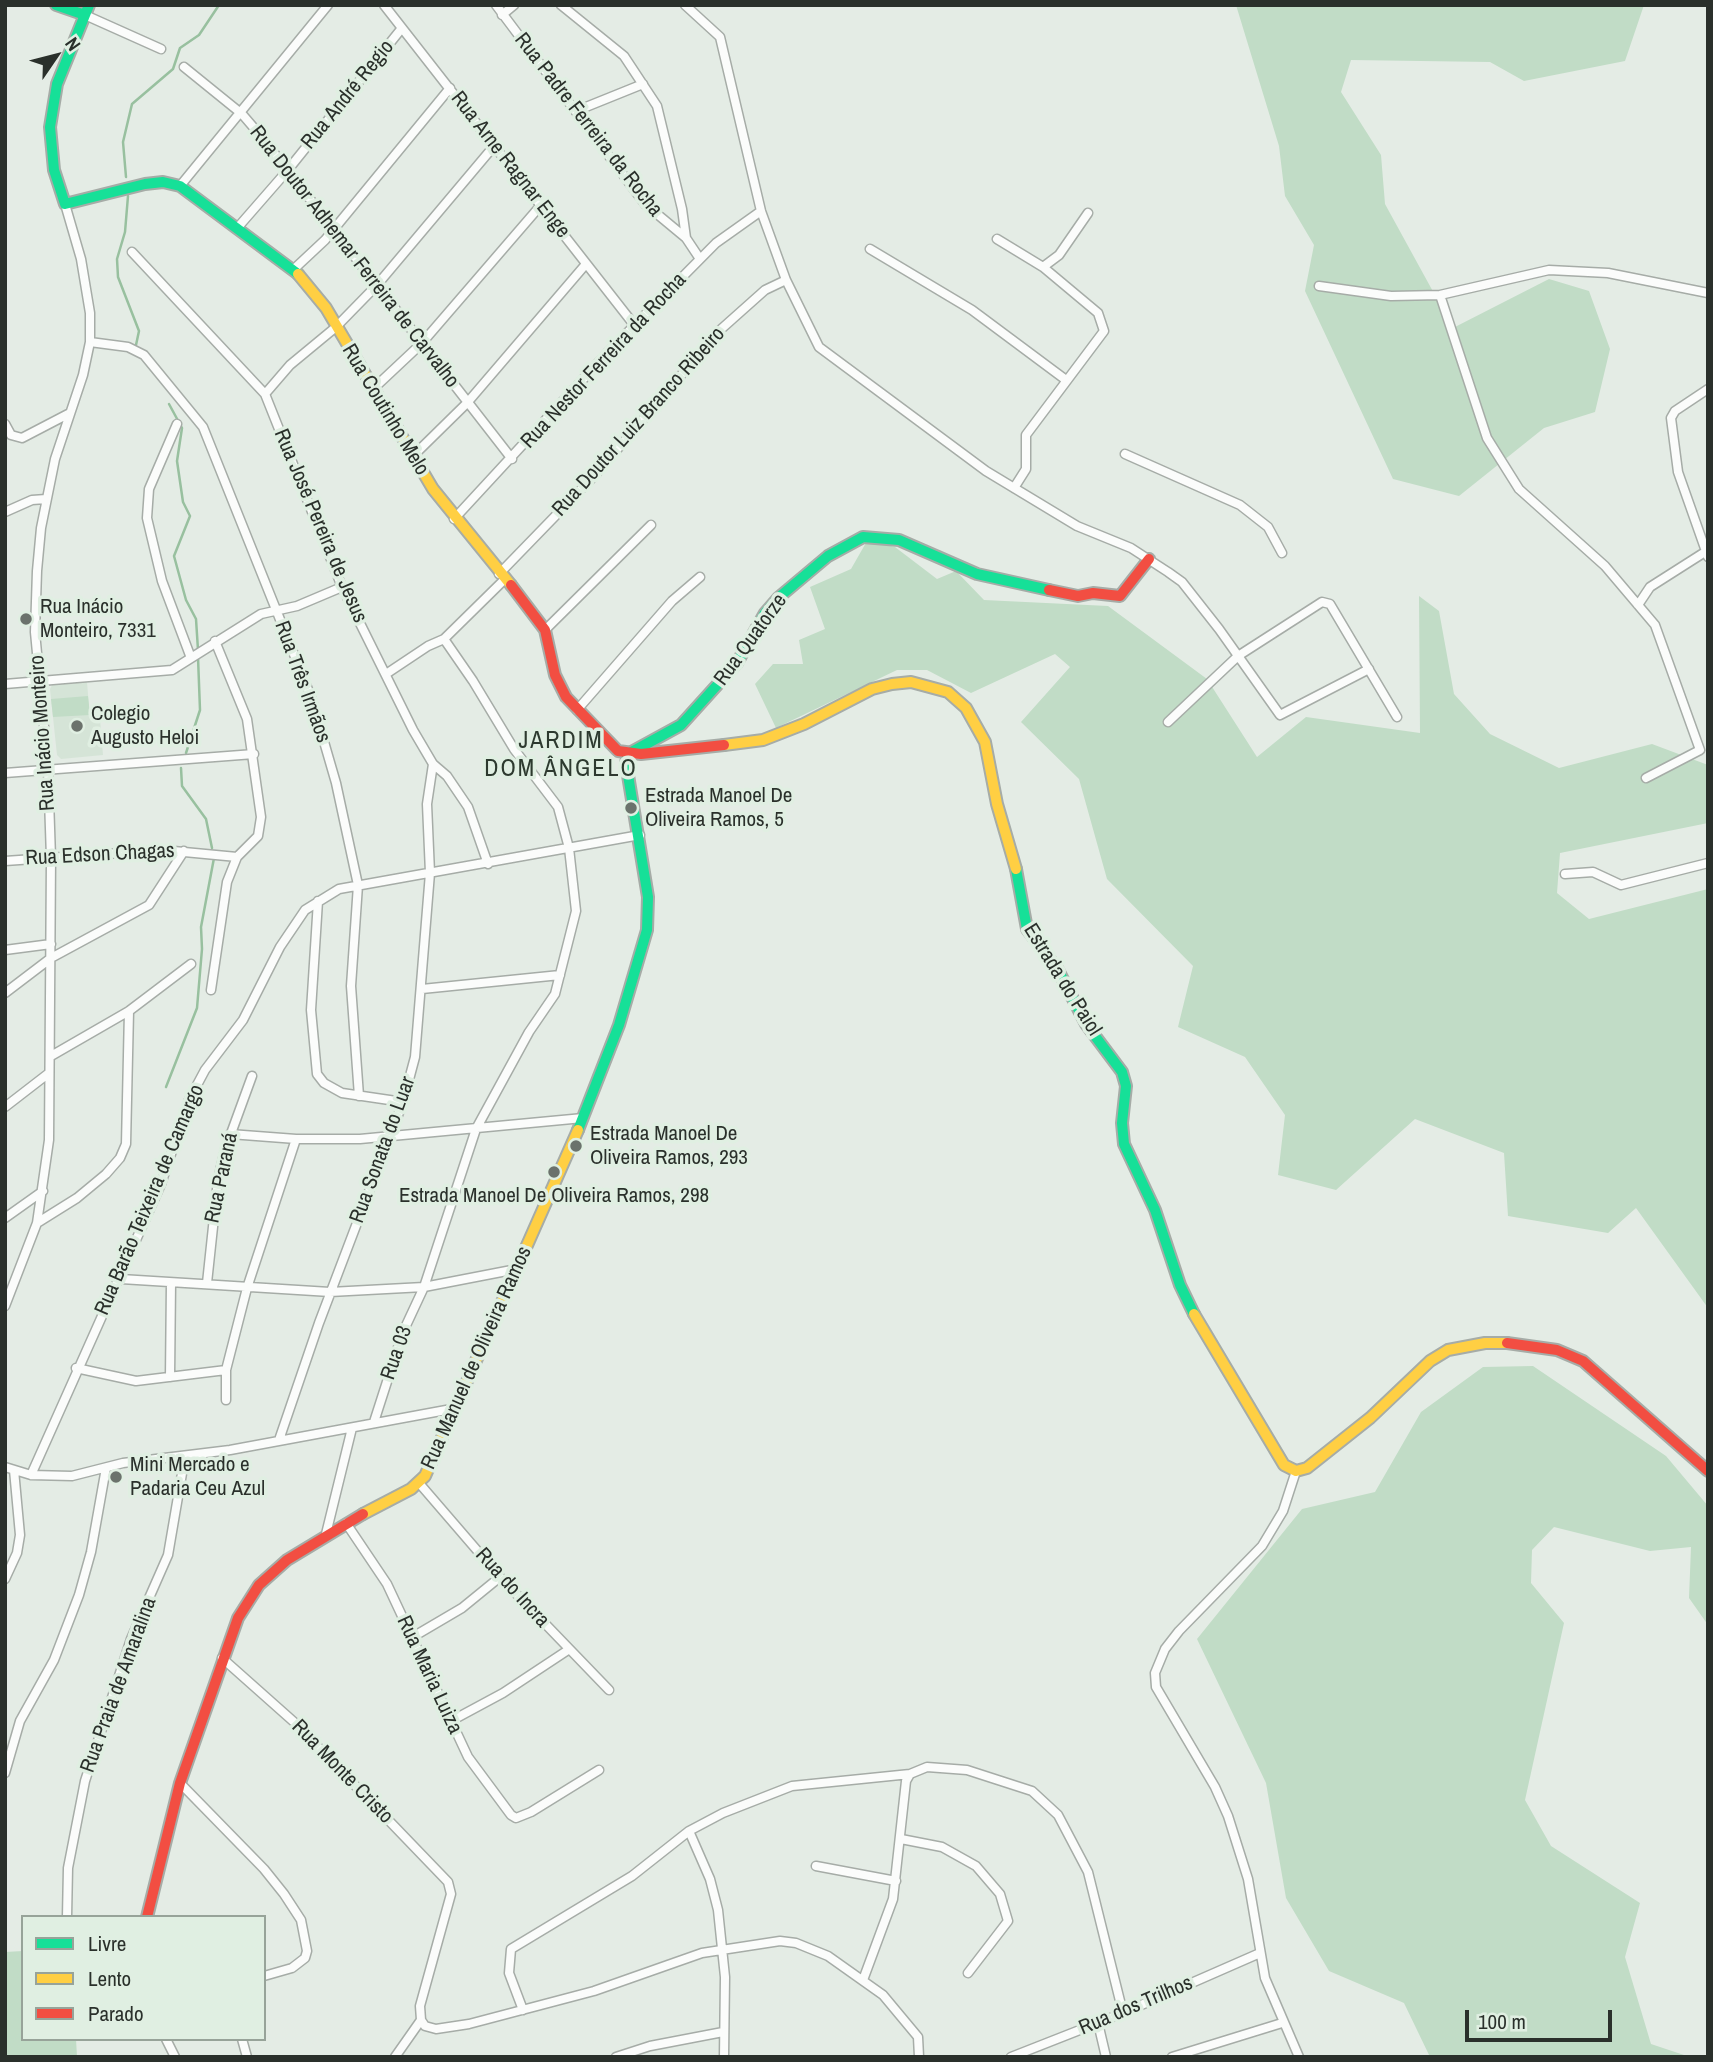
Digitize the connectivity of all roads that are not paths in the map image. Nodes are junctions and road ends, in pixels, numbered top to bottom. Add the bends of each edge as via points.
1 (56, 5) edge
2 (328, 5) edge
3 (384, 5) edge
4 (496, 5) edge
5 (514, 5) edge
6 (561, 5) edge
7 (685, 5) edge
8 (87, 10) edge
9 (502, 15) junction
10 (402, 28) junction
11 (160, 49) dead end
12 (184, 66) dead end
13 (643, 84) junction
14 (450, 88) junction
15 (576, 111) junction
16 (242, 114) junction
17 (494, 146) junction
18 (287, 171) junction
19 (180, 186) junction
20 (65, 204) junction
21 (541, 205) junction
22 (761, 211) junction
23 (1088, 213) dead end
24 (239, 226) junction
25 (333, 230) junction
26 (686, 238) junction
27 (997, 239) dead end
28 (870, 249) dead end
29 (132, 252) dead end
30 (700, 259) junction
31 (586, 264) junction
32 (1044, 267) junction
33 (294, 269) junction
34 (786, 280) junction
35 (377, 285) junction
36 (1319, 286) dead end
37 (1708, 293) edge
38 (1440, 295) junction
39 (635, 326) junction
40 (336, 327) junction
41 (90, 342) junction
42 (422, 342) junction
43 (1066, 380) junction
44 (373, 389) junction
45 (1708, 390) edge
46 (265, 394) junction
47 (467, 403) junction
48 (70, 413) junction
49 (5, 424) edge
50 (177, 424) dead end
51 (1125, 454) dead end
52 (412, 457) junction
53 (512, 459) junction
54 (1014, 488) junction
55 (46, 499) junction
56 (5, 512) edge
57 (454, 519) junction
58 (651, 524) dead end
59 (1282, 553) dead end
60 (1707, 554) edge
61 (1149, 559) junction
62 (501, 577) junction
63 (700, 577) dead end
64 (342, 587) junction
65 (1638, 605) junction
66 (276, 612) junction
67 (545, 630) junction
68 (444, 639) junction
69 (213, 643) junction
70 (192, 656) junction
71 (1238, 656) junction
72 (1368, 669) junction
73 (386, 674) junction
74 (39, 680) junction
75 (5, 684) edge
76 (577, 710) junction
77 (1397, 717) dead end
78 (1168, 723) dead end
79 (254, 754) junction
80 (628, 754) junction
81 (433, 764) junction
82 (48, 769) junction
83 (5, 773) edge
84 (1646, 778) dead end
85 (640, 835) junction
86 (569, 848) junction
87 (184, 851) junction
88 (237, 857) junction
89 (51, 858) junction
90 (5, 861) edge
91 (1708, 863) edge
92 (488, 864) junction
93 (430, 873) junction
94 (1565, 874) dead end
95 (358, 885) junction
96 (318, 901) junction
97 (51, 944) junction
98 (5, 950) edge
99 (51, 958) junction
100 (191, 964) dead end
101 (561, 975) junction
102 (422, 989) junction
103 (211, 990) dead end
104 (5, 993) edge
105 (129, 1012) junction
106 (51, 1056) junction
107 (49, 1073) junction
108 (252, 1076) dead end
109 (359, 1096) junction
110 (404, 1102) junction
111 (5, 1107) edge
112 (583, 1118) junction
113 (477, 1129) junction
114 (230, 1135) junction
115 (391, 1137) junction
116 (296, 1139) junction
117 (43, 1191) junction
118 (5, 1218) edge
119 (37, 1223) junction
120 (517, 1269) junction
121 (121, 1279) junction
122 (171, 1283) junction
123 (208, 1283) junction
124 (424, 1287) junction
125 (247, 1288) junction
126 (330, 1292) junction
127 (5, 1306) edge
128 (76, 1368) junction
129 (226, 1370) junction
130 (170, 1377) junction
131 (226, 1400) dead end
132 (457, 1408) junction
133 (374, 1422) junction
134 (352, 1428) junction
135 (279, 1440) junction
136 (185, 1456) junction
137 (106, 1468) junction
138 (10, 1469) edge
139 (1301, 1469) junction
140 (1708, 1471) edge
141 (31, 1475) junction
142 (419, 1483) junction
143 (346, 1523) junction
144 (326, 1534) junction
145 (500, 1577) junction
146 (5, 1579) edge
147 (411, 1638) junction
148 (568, 1650) junction
149 (222, 1658) junction
150 (609, 1690) dead end
151 (451, 1721) junction
152 (599, 1770) dead end
153 (5, 1773) edge
154 (910, 1774) junction
155 (180, 1783) junction
156 (689, 1831) junction
157 (901, 1839) junction
158 (816, 1866) dead end
159 (896, 1881) junction
160 (67, 1915) edge
161 (147, 1915) edge
162 (723, 1948) junction
163 (1260, 1953) junction
164 (968, 1973) dead end
165 (266, 1975) edge
166 (863, 1980) junction
167 (523, 2010) junction
168 (1123, 2013) junction
169 (421, 2020) junction
170 (1282, 2022) junction
171 (1098, 2023) junction
172 (723, 2032) junction
173 (167, 2041) edge
174 (175, 2057) edge
175 (395, 2057) edge
176 (616, 2057) edge
177 (724, 2057) edge
178 (919, 2057) edge
179 (1011, 2057) edge
180 (1106, 2057) edge
181 (1172, 2057) edge
182 (1299, 2057) edge

1 - 8 street
2 - 16 street
3 - 10 street, Rua Arne Ragnar Enge
4 - 9 street, Rua Padre Ferreira da Rocha
5 - 9 street
6 - 13 street, Rua Padre Ferreira da Rocha via 613,45
7 - 22 street via 713,28 725,50
8 - 11 street
8 - 20 street, Rua Inácio Monteiro via 57,84 50,127 54,170
9 - 15 street, Rua Padre Ferreira da Rocha
10 - 14 street, Rua Arne Ragnar Enge
10 - 18 street, Rua André Regio
12 - 16 street, Rua Doutor Adhemar Ferreira de Carvalho
13 - 15 street
13 - 26 street, Rua Padre Ferreira da Rocha via 661,118
14 - 17 street, Rua Arne Ragnar Enge
14 - 25 street
15 - 26 street, Rua Padre Ferreira da Rocha via 645,204
16 - 18 street, Rua Doutor Adhemar Ferreira de Carvalho
16 - 19 street
17 - 21 street, Rua Arne Ragnar Enge
17 - 35 street
18 - 24 street, Rua André Regio
18 - 25 street, Rua Doutor Adhemar Ferreira de Carvalho
19 - 20 street via 145,184
19 - 24 street, Rua Coutinho Melo
20 - 41 street, Rua Inácio Monteiro via 81,259
21 - 31 street, Rua Arne Ragnar Enge
21 - 42 street
22 - 30 street, Rua Nestor Ferreira da Rocha via 722,237
22 - 34 street
23 - 32 street via 1059,255
24 - 33 street, Rua Coutinho Melo
25 - 33 street
25 - 35 street, Rua Doutor Adhemar Ferreira de Carvalho
26 - 30 street, Rua Padre Ferreira da Rocha
27 - 32 street
28 - 43 street via 972,310
29 - 46 street, Rua José Pereira de Jesus
30 - 39 street, Rua Nestor Ferreira da Rocha
31 - 39 street, Rua Arne Ragnar Enge
31 - 47 street
32 - 43 street via 1098,313 1104,331
33 - 40 street, Rua Coutinho Melo via 314,290
34 - 54 street via 811,336 829,357
34 - 62 street, Rua Doutor Luiz Branco Ribeiro via 765,290 719,331
35 - 40 street
35 - 42 street, Rua Doutor Adhemar Ferreira de Carvalho
36 - 38 street via 1391,296
37 - 38 street via 1608,273 1549,270
38 - 65 street via 1487,438 1519,489 1605,566
39 - 53 street, Rua Nestor Ferreira da Rocha
40 - 44 street, Rua Coutinho Melo
40 - 46 street via 290,365
41 - 48 street, Rua Inácio Monteiro
41 - 66 street, Rua Três Irmãos via 128,347 144,355 202,427
42 - 44 street
42 - 47 street, Rua Doutor Adhemar Ferreira de Carvalho
43 - 54 street via 1026,435 1026,469
44 - 52 street, Rua Coutinho Melo
45 - 60 street via 1671,418 1674,456
46 - 64 street, Rua José Pereira de Jesus
47 - 52 street
47 - 53 street, Rua Doutor Adhemar Ferreira de Carvalho
48 - 49 street via 22,438 11,435
48 - 55 street, Rua Inácio Monteiro
50 - 70 street via 151,482 147,519 162,581
51 - 59 street via 1240,505 1268,527
52 - 57 street, Rua Coutinho Melo
53 - 57 street, Rua Nestor Ferreira da Rocha
54 - 61 street via 1077,526
55 - 56 street
55 - 74 street, Rua Inácio Monteiro via 37,571
57 - 62 street, Rua Coutinho Melo
58 - 67 street
60 - 65 street via 1650,587
61 - 71 street via 1182,582
61 - 80 street, Rua Quatorze via 1120,596 1078,596 998,580 958,567 914,544 863,537 807,571 765,613 737,663 692,715 665,736
62 - 67 street, Rua Coutinho Melo
62 - 68 street, Rua Doutor Luiz Branco Ribeiro
63 - 76 street via 672,601
64 - 66 street
64 - 73 street, Rua José Pereira de Jesus
65 - 84 street via 1655,625 1700,750
66 - 69 street via 261,614
66 - 95 street, Rua Três Irmãos via 311,698 336,783
67 - 76 street, Rua Coutinho Melo via 555,675
68 - 73 street, Rua Doutor Luiz Branco Ribeiro
68 - 86 street, Rua 03 via 514,749 558,807
69 - 70 street
69 - 79 street via 247,719
70 - 74 street via 172,670
71 - 72 street via 1280,715
71 - 72 street via 1322,602 1330,604
71 - 78 street
72 - 77 street
73 - 81 street, Rua José Pereira de Jesus
74 - 75 street
74 - 82 street, Rua Inácio Monteiro
76 - 80 street, Rua Coutinho Melo via 618,751
79 - 82 street
79 - 88 street via 260,828
80 - 85 street, Rua Manuel de Oliveira Ramos
80 - 139 street, Estrada do Paiol via 763,740 892,684 931,685 966,708 985,741 1027,929 1122,1072 1126,1086 1124,1144 1155,1210 1180,1285 1202,1331 1275,1452 1284,1465
81 - 92 street, Rua José Pereira de Jesus via 468,807
81 - 93 street, Rua Sonata do Luar via 427,804
82 - 83 street
82 - 89 street, Rua Inácio Monteiro
85 - 86 street, Rua Barão Teixeira de Camargo
85 - 112 street, Rua Manuel de Oliveira Ramos via 647,930 619,1025
86 - 92 street, Rua Barão Teixeira de Camargo
86 - 101 street, Rua 03 via 576,911
87 - 88 street, Rua Edson Chagas
87 - 89 street, Rua Edson Chagas
87 - 99 street via 149,905
88 - 103 street via 222,900
89 - 90 street, Rua Edson Chagas
89 - 97 street, Rua Inácio Monteiro
91 - 94 street via 1621,885 1593,873
92 - 93 street, Rua Barão Teixeira de Camargo
93 - 95 street, Rua Barão Teixeira de Camargo
93 - 102 street, Rua Sonata do Luar
95 - 96 street, Rua Barão Teixeira de Camargo
95 - 109 street, Rua Três Irmãos via 351,986
96 - 109 street via 311,998 314,1063 324,1083
96 - 121 street, Rua Barão Teixeira de Camargo via 297,919 243,1020 197,1082
97 - 98 street
97 - 99 street, Rua Inácio Monteiro
99 - 104 street
99 - 106 street, Rua Inácio Monteiro
100 - 105 street
101 - 102 street
101 - 113 street, Rua 03 via 549,1006 529,1032
102 - 110 street, Rua Sonata do Luar via 415,1057
105 - 106 street
105 - 119 street via 126,1144 120,1158 77,1198
106 - 107 street, Rua Inácio Monteiro
107 - 111 street
107 - 117 street, Rua Inácio Monteiro
108 - 114 street, Rua Paraná
109 - 110 street
110 - 115 street, Rua Sonata do Luar
112 - 113 street
112 - 120 street, Rua Manuel de Oliveira Ramos
113 - 115 street
113 - 124 street, Rua 03
114 - 116 street
114 - 123 street, Rua Paraná via 215,1195
115 - 116 street
115 - 126 street, Rua Sonata do Luar
116 - 125 street
117 - 118 street
117 - 119 street, Rua Inácio Monteiro
119 - 127 street, Rua Inácio Monteiro
120 - 124 street
120 - 132 street, Rua Manuel de Oliveira Ramos
121 - 122 street
121 - 128 street, Rua Barão Teixeira de Camargo
122 - 123 street
122 - 130 street
123 - 125 street
124 - 126 street
124 - 133 street, Rua 03 via 403,1332
125 - 126 street
125 - 129 street
126 - 135 street, Rua Sonata do Luar
128 - 130 street via 128,1381
128 - 141 street, Rua Barão Teixeira de Camargo
129 - 130 street
129 - 131 street
132 - 133 street
132 - 142 street, Rua Manuel de Oliveira Ramos
133 - 134 street
134 - 135 street
134 - 144 street
135 - 136 street
136 - 137 street
136 - 160 street, Rua Praia de Amaralina via 169,1555 131,1639 85,1782 68,1868
137 - 141 street via 60,1478
137 - 153 street via 79,1595 54,1660 20,1721
138 - 141 street
138 - 146 street via 20,1535
139 - 140 street via 1370,1418 1430,1361 1448,1350 1513,1343 1557,1350 1583,1361
139 - 163 street via 1262,1546 1179,1631 1155,1673 1156,1687 1228,1816 1248,1879
142 - 143 street, Rua Manuel de Oliveira Ramos
142 - 145 street, Rua do Incra
143 - 144 street, Rua Manuel de Oliveira Ramos
143 - 147 street, Rua Maria Luiza via 387,1584
144 - 149 street, Rua Manuel de Oliveira Ramos via 286,1560 259,1585
145 - 147 street via 462,1608
145 - 148 street, Rua do Incra
147 - 151 street, Rua Maria Luiza
148 - 150 street, Rua do Incra
148 - 151 street
149 - 155 street, Rua Manuel de Oliveira Ramos
149 - 169 street, Rua Monte Cristo via 294,1722 448,1882 451,1894 420,2006
151 - 152 street, Rua Maria Luiza via 475,1768 511,1815 521,1816
154 - 156 street via 792,1786
154 - 157 street
154 - 168 street via 927,1767 987,1774 1031,1791 1052,1808 1088,1872
155 - 161 street, Rua Manuel de Oliveira Ramos
155 - 165 street via 264,1869 301,1920 306,1958 292,1968
156 - 162 street via 710,1879
156 - 167 street via 632,1876 511,1948 509,1973
157 - 159 street
157 - 164 street via 942,1847 976,1866 1000,1894 1008,1921
158 - 159 street
159 - 166 street
162 - 166 street via 759,1942 796,1943 828,1956
162 - 167 street
162 - 172 street
163 - 168 street, Rua dos Trilhos
163 - 170 street via 1270,1996
166 - 178 street via 892,2004 918,2037
167 - 169 street via 444,2029 429,2028
168 - 171 street, Rua dos Trilhos
169 - 175 street
170 - 181 street
170 - 182 street
171 - 179 street, Rua dos Trilhos
171 - 180 street
172 - 176 street
172 - 177 street
173 - 174 street

